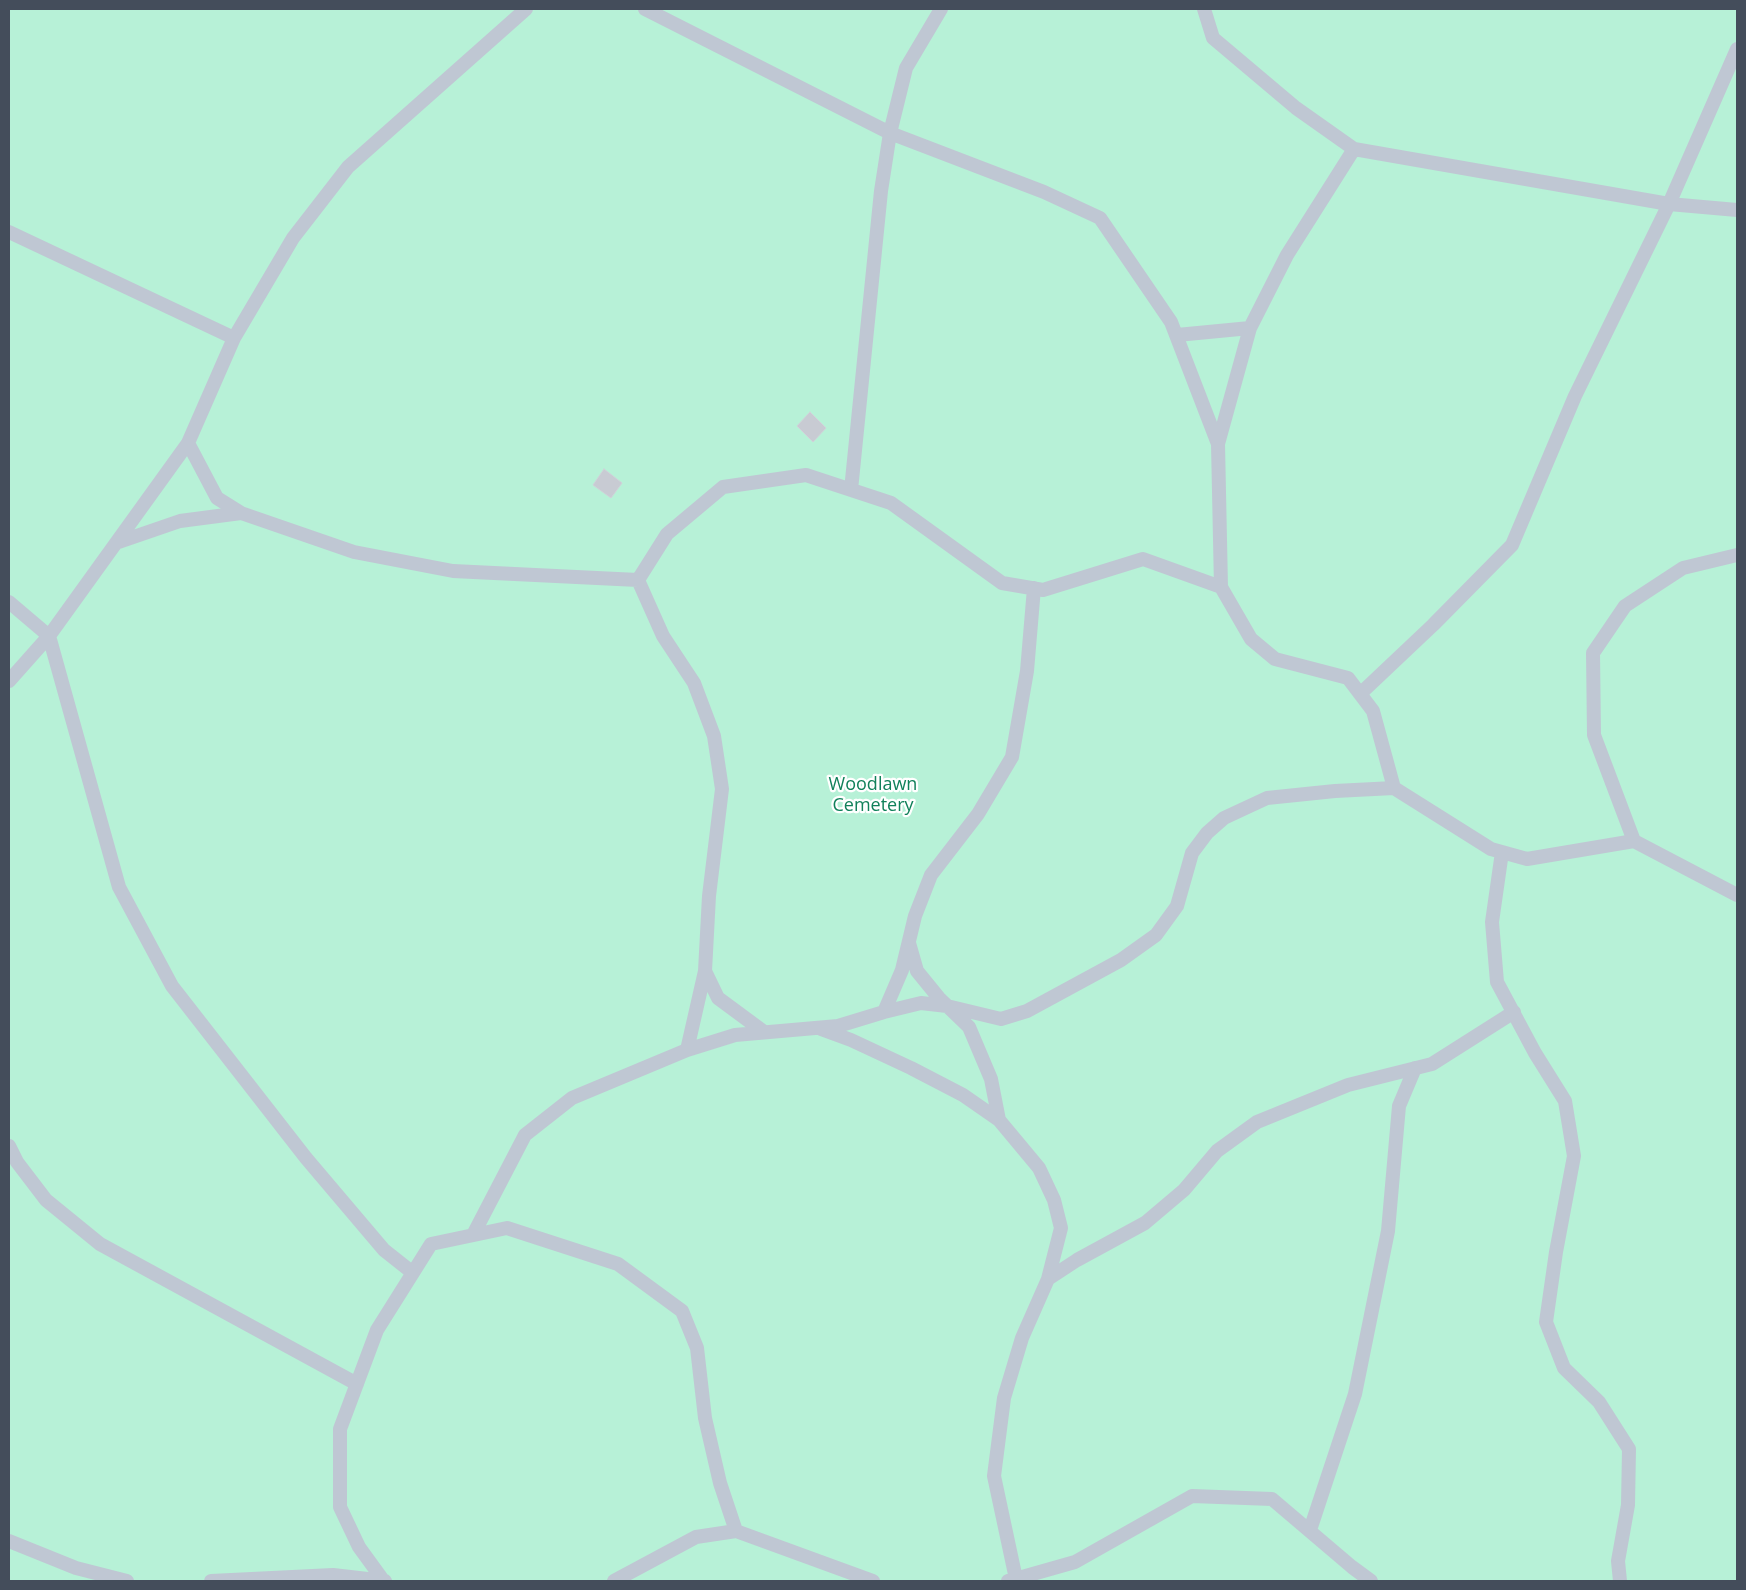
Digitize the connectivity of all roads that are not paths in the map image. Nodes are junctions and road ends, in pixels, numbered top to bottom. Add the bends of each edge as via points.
1 (526, 9) edge
2 (646, 9) edge
3 (941, 9) edge
4 (1204, 9) edge
5 (1737, 50) edge
6 (890, 133) junction
7 (1354, 149) junction
8 (1669, 204) junction
9 (1737, 210) edge
10 (9, 232) edge
11 (1250, 328) junction
12 (1176, 335) junction
13 (234, 338) junction
14 (188, 443) junction
15 (1218, 444) junction
16 (851, 490) junction
17 (241, 513) junction
18 (116, 544) junction
19 (1737, 554) edge
20 (638, 580) junction
21 (1221, 587) junction
22 (1034, 588) junction
23 (9, 602) edge
24 (49, 636) junction
25 (9, 681) edge
26 (1360, 694) junction
27 (1394, 788) junction
28 (1634, 841) junction
29 (1502, 852) junction
30 (1737, 895) edge
31 (909, 942) junction
32 (706, 971) junction
33 (947, 1006) junction
34 (884, 1012) junction
35 (1514, 1012) junction
36 (818, 1028) junction
37 (764, 1032) junction
38 (687, 1050) junction
39 (1415, 1068) junction
40 (999, 1120) junction
41 (9, 1146) edge
42 (472, 1235) junction
43 (413, 1273) junction
44 (1048, 1279) junction
45 (357, 1384) junction
46 (1310, 1530) junction
47 (736, 1531) junction
48 (9, 1541) edge
49 (1012, 1580) edge
50 (127, 1581) edge
51 (211, 1581) edge
52 (384, 1581) edge
53 (614, 1581) edge
54 (873, 1581) edge
55 (1372, 1581) edge
56 (1620, 1581) edge

1 - 13 lane via 348,167 293,238
2 - 6 lane
3 - 6 lane via 906,68
4 - 7 lane via 1213,38 1296,108
5 - 8 lane
6 - 12 lane via 1044,192 1100,218 1171,322
6 - 16 lane via 881,191
7 - 8 lane
7 - 11 lane via 1287,256
8 - 9 lane
8 - 26 lane via 1575,396 1512,545
10 - 13 lane
11 - 12 lane
11 - 15 lane
12 - 15 lane
13 - 14 lane
14 - 17 lane via 216,498
14 - 18 lane
15 - 21 lane
16 - 20 lane via 806,475 722,487 668,534
16 - 22 lane via 891,503 1002,583
17 - 18 lane via 180,521
17 - 20 lane via 354,552 453,571
18 - 24 lane
19 - 28 lane via 1683,568 1625,606 1592,653 1594,735
20 - 32 lane via 664,636 694,683 714,736 722,789 709,896
21 - 22 lane via 1143,559 1043,590
21 - 26 lane via 1251,639 1275,659 1348,678
22 - 31 lane via 1027,671 1012,757 978,814 931,875
23 - 24 lane
24 - 25 lane
24 - 43 lane via 119,887 172,986 306,1158 384,1250
26 - 27 lane via 1373,711
27 - 29 lane via 1491,849
27 - 33 lane via 1267,798 1224,818 1192,853 1177,906 1156,935 1121,960 1027,1011 1001,1019
28 - 29 lane via 1527,859
28 - 30 lane
29 - 35 lane via 1492,922 1497,982
31 - 33 lane via 917,972
31 - 34 lane via 902,970
32 - 37 lane via 718,998
32 - 38 lane
33 - 34 lane via 921,1003
33 - 40 lane via 969,1027 991,1079
34 - 36 lane via 838,1026
35 - 39 lane via 1432,1064
35 - 56 lane via 1535,1054 1565,1101 1574,1156 1546,1322 1564,1368 1599,1402 1629,1449 1628,1505 1618,1560
36 - 37 lane
36 - 40 lane via 910,1068 963,1095
37 - 38 lane via 736,1035
38 - 42 lane via 572,1098 525,1135
39 - 44 lane via 1348,1085 1257,1122 1217,1151 1184,1190 1145,1223
39 - 46 lane via 1400,1106 1388,1231 1356,1394
40 - 44 lane via 1038,1168 1054,1200 1061,1228
41 - 45 lane via 46,1200 100,1244
42 - 43 lane via 431,1244
42 - 47 lane via 507,1228 618,1264 682,1311 697,1348 705,1418 720,1483
43 - 45 lane via 377,1330
44 - 49 lane via 1022,1338 1004,1398 994,1476
45 - 52 lane via 340,1428 340,1507 359,1547
46 - 49 lane via 1272,1498 1192,1496 1075,1562
46 - 55 lane
47 - 53 lane via 696,1537
47 - 54 lane
48 - 50 lane via 76,1568
51 - 52 lane via 333,1575

